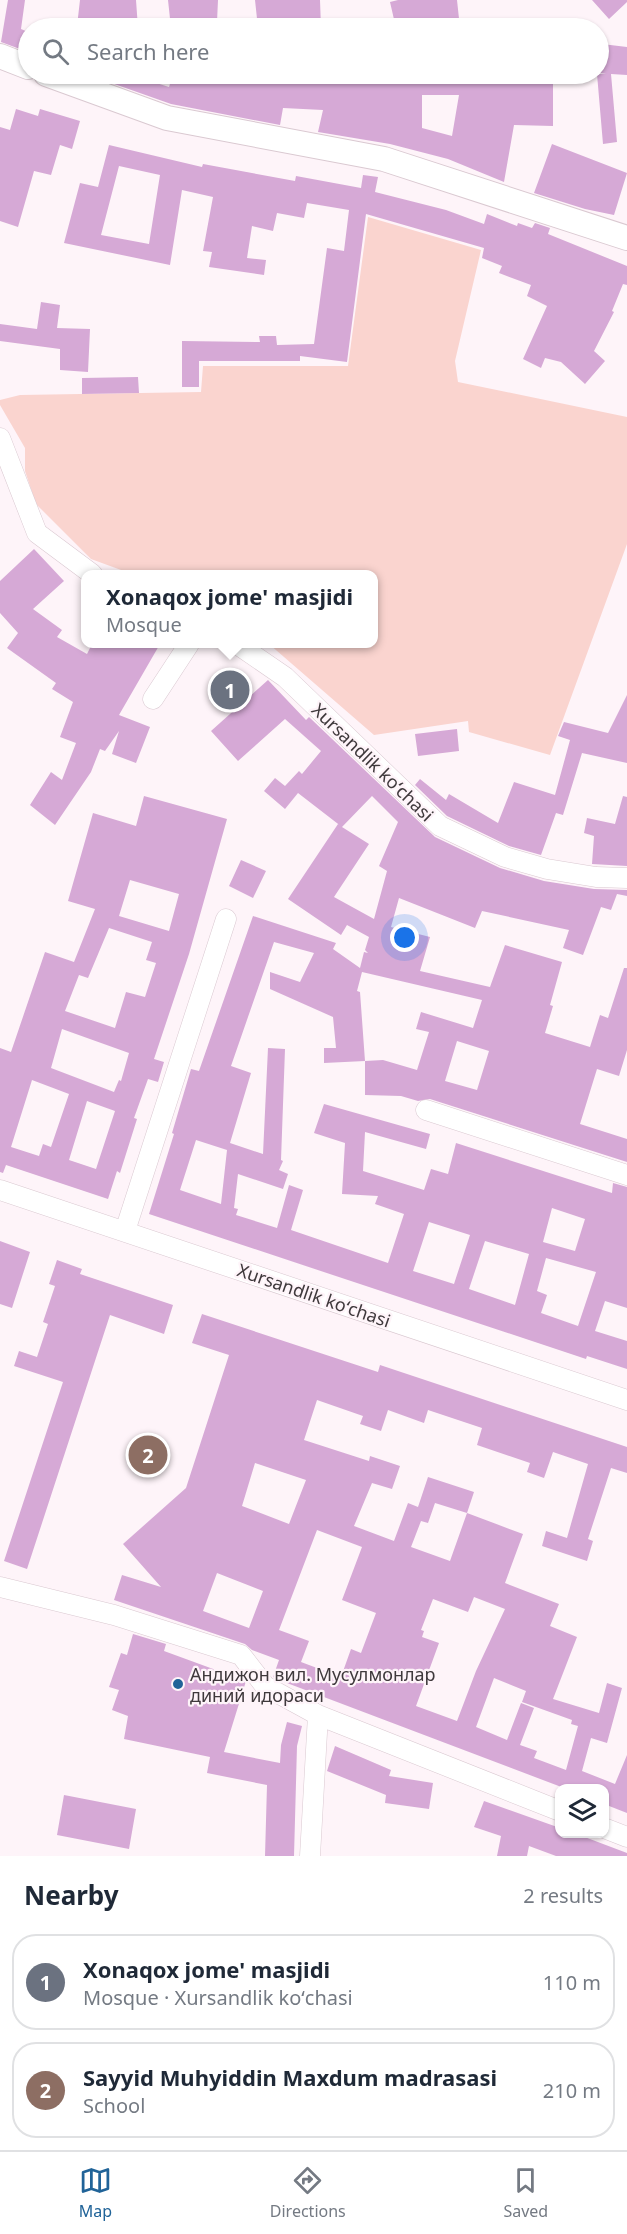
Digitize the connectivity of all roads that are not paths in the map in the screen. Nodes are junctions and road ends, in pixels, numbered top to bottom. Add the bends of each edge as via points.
1 (0, 56) edge
2 (18, 63) edge
3 (74, 84) edge
4 (627, 237) edge
5 (0, 438) edge
6 (87, 570) edge
7 (186, 648) edge
8 (243, 648) edge
9 (153, 699) dead end
10 (627, 878) edge
11 (226, 919) dead end
12 (426, 1110) dead end
13 (627, 1175) edge
14 (0, 1190) edge
15 (125, 1231) junction
16 (627, 1400) edge
17 (0, 1587) edge
18 (318, 1715) junction
19 (555, 1809) edge
20 (609, 1830) edge
21 (627, 1837) edge
22 (310, 1856) edge

1 - 2 street
3 - 4 street via 167,118 384,159
5 - 6 street via 37,533
7 - 9 street
8 - 10 street, Xursandlik koʻchasi via 285,677 440,826 505,857 547,869
11 - 15 street
12 - 13 street
14 - 15 street, Xursandlik koʻchasi
15 - 16 street, Xursandlik koʻchasi
17 - 18 street via 114,1615 241,1655 266,1686
18 - 19 street
18 - 22 street
20 - 21 street

